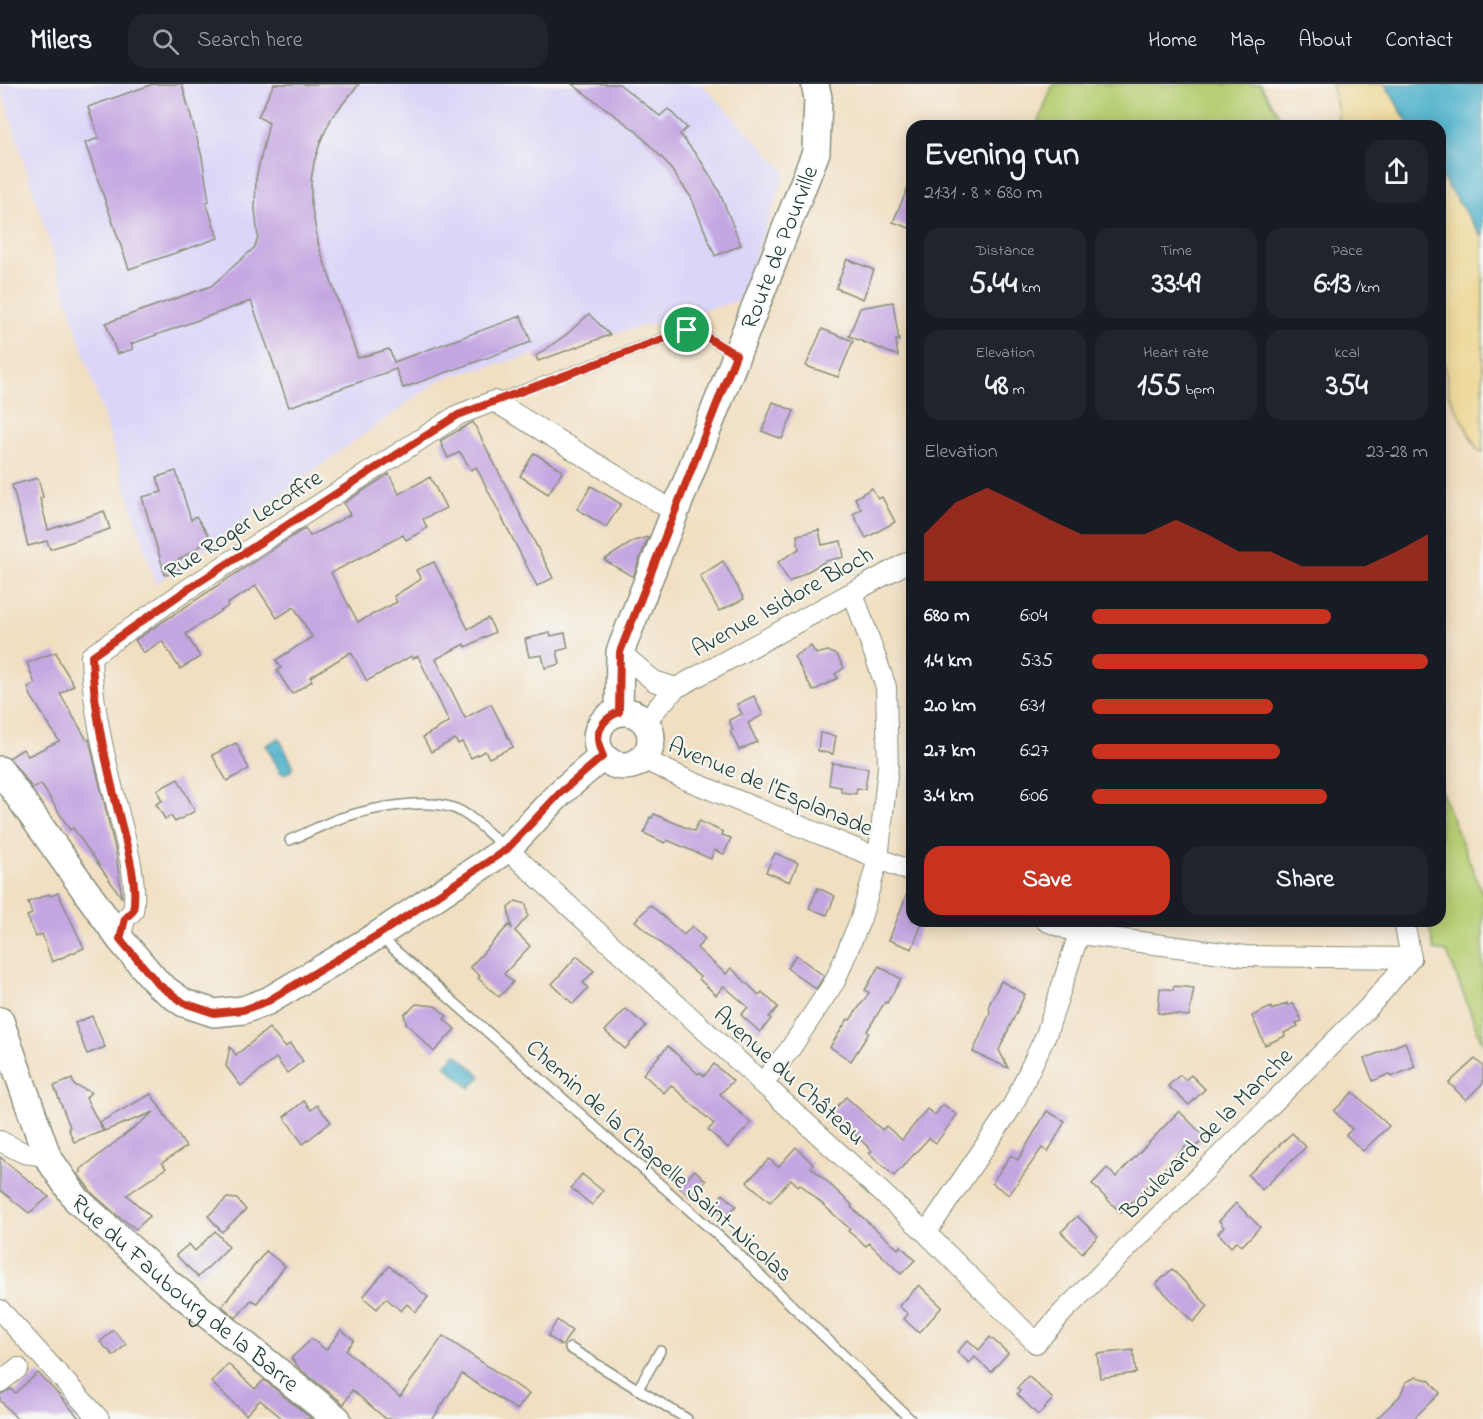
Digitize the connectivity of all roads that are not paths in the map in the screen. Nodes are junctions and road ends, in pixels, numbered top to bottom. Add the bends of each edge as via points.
1 (815, 84) edge
2 (736, 355) junction
3 (494, 401) junction
4 (675, 512) junction
5 (906, 563) edge
6 (853, 593) junction
7 (620, 652) junction
8 (676, 688) junction
9 (619, 712) junction
10 (645, 722) junction
11 (603, 756) junction
12 (644, 759) junction
13 (0, 770) edge
14 (290, 840) dead end
15 (507, 849) junction
16 (878, 859) junction
17 (906, 870) edge
18 (1082, 927) edge
19 (1405, 927) edge
20 (378, 935) junction
21 (120, 939) junction
22 (1411, 958) junction
23 (0, 1021) edge
24 (762, 1084) junction
25 (0, 1140) edge
26 (47, 1156) junction
27 (926, 1233) junction
28 (0, 1310) edge
29 (1036, 1343) joint
30 (570, 1348) dead end
31 (660, 1351) dead end
32 (18, 1368) dead end
33 (0, 1382) edge
34 (638, 1389) junction
35 (99, 1419) edge
36 (336, 1419) edge
37 (687, 1419) edge
38 (910, 1419) edge

1 - 2 main road, Route de Pourville via 816,152
2 - 3 lane via 697,331 687,330
2 - 4 main road, Route de Pourville
3 - 4 street
3 - 21 street, Rue Roger Lecoffre via 458,415 185,591 92,656 94,696 134,890 133,911 125,919
4 - 7 main road, Route de Pourville
5 - 6 street, Avenue Isidore Bloch
6 - 8 street, Avenue Isidore Bloch
6 - 16 street via 886,687 888,767
7 - 8 street, Avenue Isidore Bloch via 654,681
7 - 9 main road, Route de Pourville
8 - 10 street, Avenue Isidore Bloch
9 - 10 main road via 638,715
9 - 11 main road via 599,729 598,748
10 - 12 main road via 650,728 651,745
11 - 12 main road via 627,767
11 - 15 main road via 560,793
12 - 16 street, Avenue de l'Esplanade
13 - 21 main road
14 - 15 lane via 341,818 413,804 444,805 477,821
15 - 20 main road
15 - 24 street, Avenue du Château
16 - 17 street, Avenue de l'Esplanade
16 - 24 street via 861,918 835,981
18 - 22 street via 1245,956
18 - 27 street via 1046,1035 1013,1104
19 - 22 street
20 - 21 main road via 268,1001 243,1010 214,1013 184,1003 159,985
20 - 38 lane, Chemin de la Chapelle Saint-Nicolas via 731,1247
22 - 29 street, Boulevard de la Manche via 1368,1008
23 - 26 main road, Rue du Faubourg de la Barre
24 - 27 street, Avenue du Château
25 - 26 street via 24,1153
26 - 36 main road, Rue du Faubourg de la Barre via 77,1200 120,1241
27 - 29 street, Avenue du Château
28 - 35 street
30 - 34 lane
31 - 34 lane
32 - 33 street
34 - 37 lane

